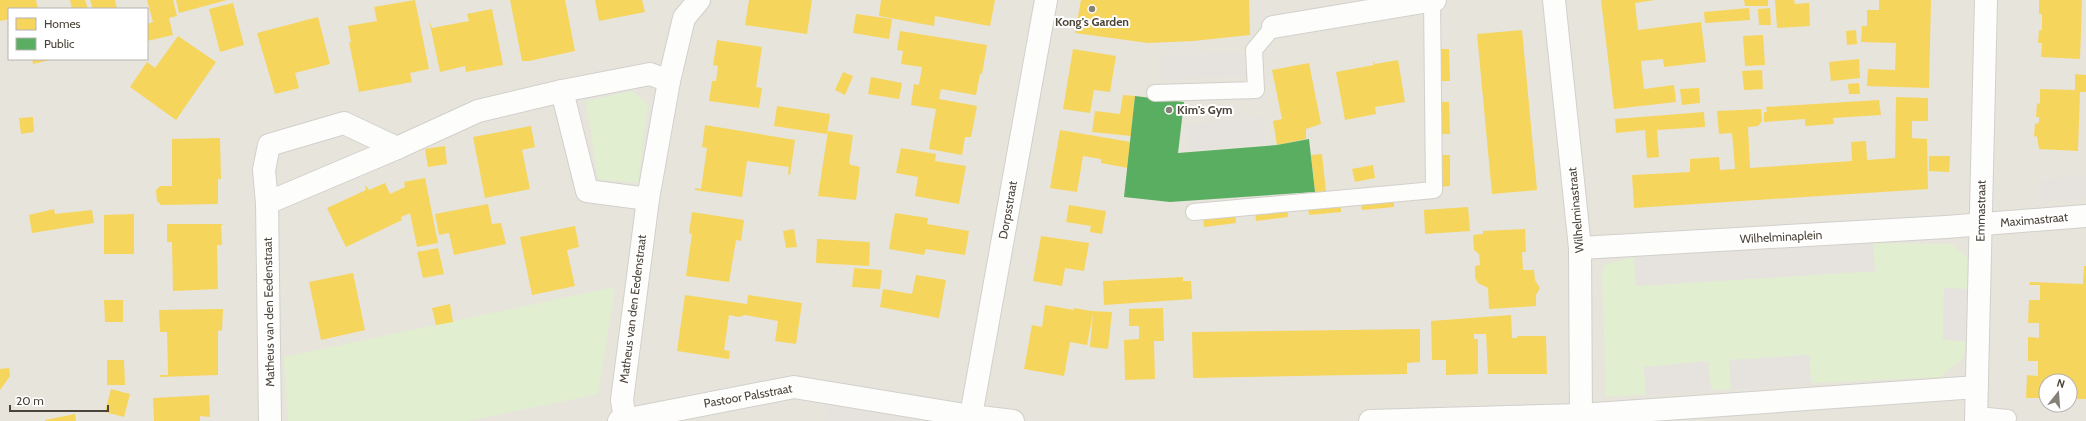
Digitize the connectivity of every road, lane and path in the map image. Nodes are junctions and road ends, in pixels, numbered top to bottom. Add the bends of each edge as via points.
1 (699, 0) edge
2 (1046, 0) edge
3 (1434, 0) edge
4 (1554, 0) edge
5 (1986, 0) edge
6 (1273, 27) joint
7 (669, 81) junction
8 (562, 91) junction
9 (1155, 93) dead end
10 (397, 148) junction
11 (648, 199) junction
12 (267, 203) junction
13 (1194, 212) dead end
14 (2086, 216) edge
15 (1981, 225) junction
16 (1580, 248) junction
17 (1977, 387) junction
18 (1581, 418) edge
19 (1977, 418) edge
20 (2008, 418) dead end
21 (971, 419) edge
22 (622, 420) edge
23 (270, 421) edge
24 (1013, 421) edge
25 (1370, 421) edge

1 - 7 street, Matheus van den Eedenstraat via 684,18
2 - 21 street, Dorpsstraat
3 - 6 street
3 - 13 lane via 1434,190
4 - 16 street, Wilhelminastraat
5 - 15 street, Emmastraat
6 - 9 lane via 1254,50 1256,90
7 - 8 street via 650,74
7 - 11 street, Matheus van den Eedenstraat
8 - 10 street via 478,111
8 - 11 street via 587,191
10 - 12 street
10 - 12 street, Matheus van den Eedenstraat via 344,123 269,145 264,170
11 - 22 street, Matheus van den Eedenstraat via 622,400
12 - 23 street, Matheus van den Eedenstraat
14 - 15 street, Maximastraat
15 - 16 street, Wilhelminaplein
15 - 17 street, Emmastraat
16 - 18 street, Wilhelminastraat
17 - 18 street
17 - 19 street, Emmastraat
18 - 25 street
19 - 20 lane
21 - 22 street, Pastoor Palsstraat via 794,387
21 - 24 street, Pastoor Palsstraat

